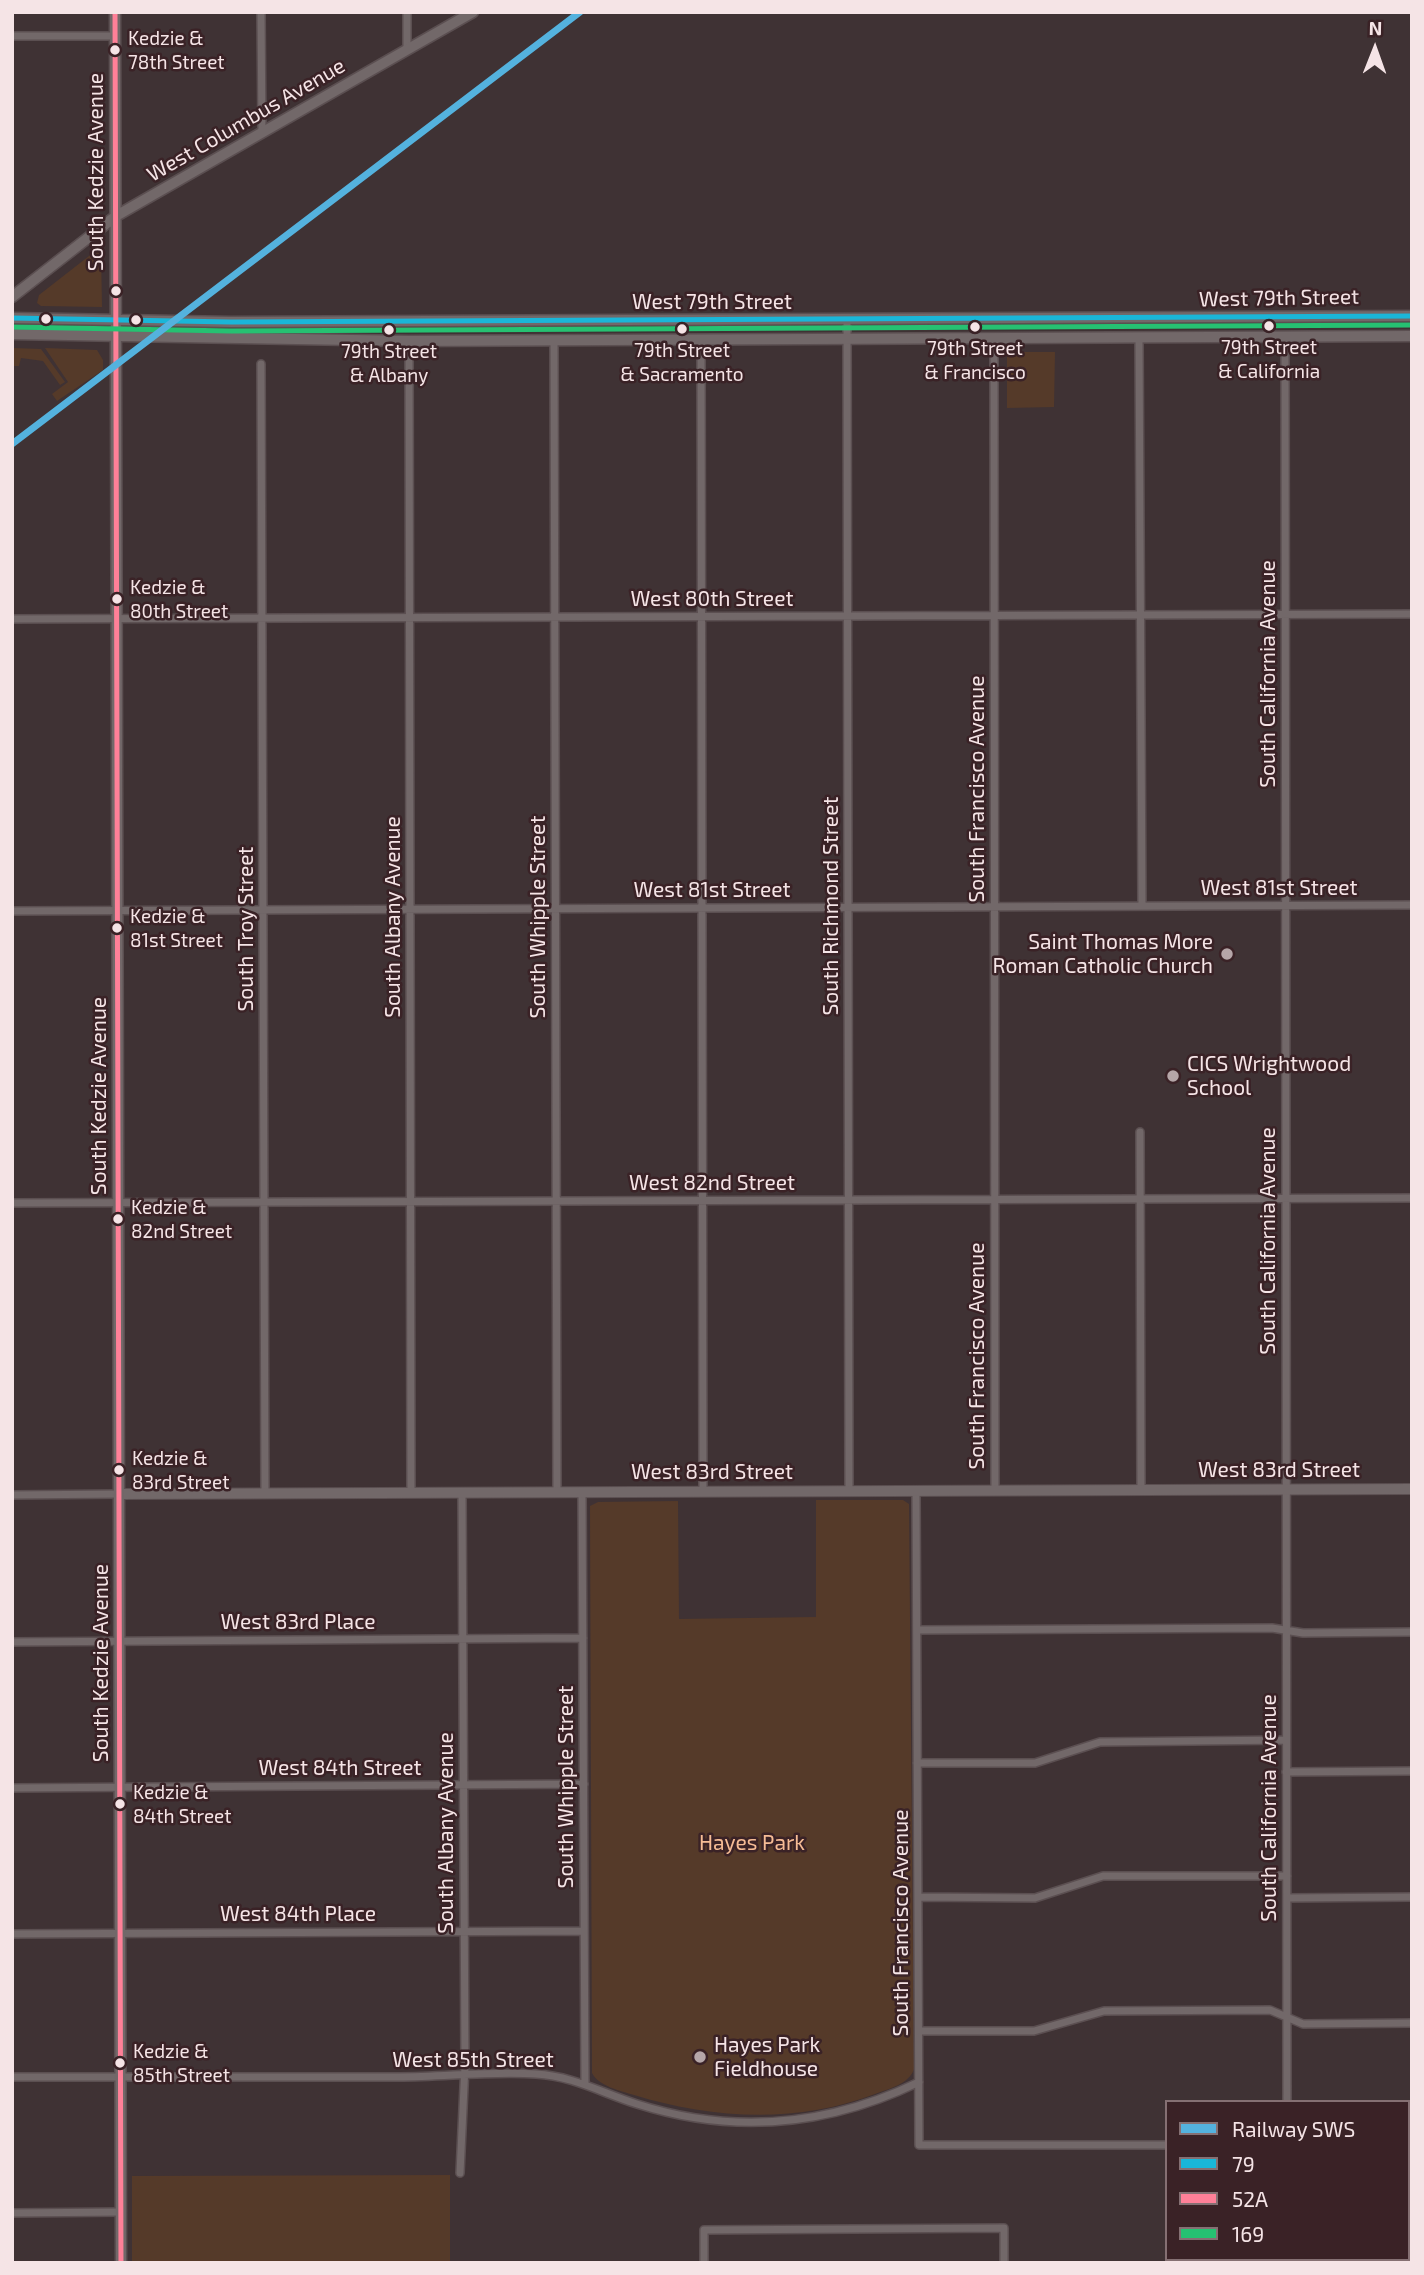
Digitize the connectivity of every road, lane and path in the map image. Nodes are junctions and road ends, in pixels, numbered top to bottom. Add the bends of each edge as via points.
1 (115, 12) edge
2 (261, 12) edge
3 (407, 12) edge
4 (473, 12) edge
5 (12, 36) edge
6 (115, 36) junction
7 (407, 50) junction
8 (262, 133) junction
9 (116, 216) junction
10 (12, 297) edge
11 (1412, 316) edge
12 (12, 318) edge
13 (116, 318) junction
14 (847, 321) junction
15 (12, 334) edge
16 (116, 336) junction
17 (1412, 336) edge
18 (1285, 338) junction
19 (701, 340) junction
20 (993, 340) junction
21 (1139, 340) junction
22 (409, 341) junction
23 (554, 341) junction
24 (848, 341) junction
25 (261, 364) dead end
26 (1412, 614) edge
27 (994, 615) junction
28 (1140, 615) junction
29 (1286, 615) junction
30 (848, 616) junction
31 (555, 617) junction
32 (701, 617) junction
33 (263, 618) junction
34 (410, 618) junction
35 (12, 619) edge
36 (117, 619) junction
37 (1412, 905) edge
38 (1142, 906) junction
39 (1286, 906) junction
40 (702, 907) junction
41 (994, 907) junction
42 (848, 908) junction
43 (117, 909) junction
44 (411, 909) junction
45 (555, 909) junction
46 (264, 910) junction
47 (12, 911) edge
48 (1140, 1132) dead end
49 (1140, 1198) junction
50 (1286, 1198) junction
51 (1412, 1198) edge
52 (994, 1199) junction
53 (556, 1200) junction
54 (849, 1200) junction
55 (411, 1201) junction
56 (703, 1201) junction
57 (265, 1202) junction
58 (12, 1203) edge
59 (118, 1203) junction
60 (1286, 1489) junction
61 (1412, 1489) edge
62 (995, 1490) junction
63 (1141, 1490) junction
64 (703, 1491) junction
65 (849, 1491) junction
66 (916, 1491) junction
67 (462, 1492) junction
68 (557, 1492) junction
69 (582, 1492) junction
70 (265, 1493) junction
71 (411, 1493) junction
72 (119, 1494) junction
73 (12, 1495) edge
74 (917, 1630) junction
75 (1286, 1630) junction
76 (1412, 1632) edge
77 (583, 1638) junction
78 (463, 1639) junction
79 (120, 1641) junction
80 (12, 1642) edge
81 (1286, 1740) junction
82 (917, 1763) junction
83 (1412, 1771) edge
84 (1286, 1772) junction
85 (584, 1784) junction
86 (464, 1785) junction
87 (120, 1787) junction
88 (12, 1788) edge
89 (1287, 1876) junction
90 (919, 1897) junction
91 (1286, 1898) junction
92 (1412, 1898) edge
93 (464, 1931) junction
94 (584, 1931) junction
95 (121, 1932) junction
96 (12, 1934) edge
97 (1287, 2017) junction
98 (1412, 2023) edge
99 (919, 2031) junction
100 (464, 2075) junction
101 (12, 2077) edge
102 (121, 2077) junction
103 (919, 2082) junction
104 (585, 2083) junction
105 (1287, 2100) edge
106 (1165, 2145) edge
107 (460, 2173) dead end
108 (121, 2212) junction
109 (12, 2213) edge
110 (121, 2263) edge
111 (704, 2263) edge
112 (1004, 2263) edge

1 - 6 main road, South Kedzie Avenue
2 - 8 street
3 - 7 street
4 - 7 main road, West Columbus Avenue
5 - 6 street
6 - 9 main road, South Kedzie Avenue
7 - 8 main road, West Columbus Avenue
8 - 9 main road, West Columbus Avenue
9 - 10 main road, West Columbus Avenue
9 - 13 main road, South Kedzie Avenue
11 - 14 main road, West 79th Street
12 - 13 main road, West 79th Street
13 - 14 main road, West 79th Street via 179,322
13 - 16 main road, South Kedzie Avenue
14 - 24 street, South Richmond Street
15 - 16 main road, West 79th Street
16 - 22 main road, West 79th Street
16 - 36 main road, South Kedzie Avenue
17 - 18 main road, West 79th Street
18 - 21 main road, West 79th Street
18 - 29 street, South California Avenue
19 - 23 main road, West 79th Street
19 - 24 main road, West 79th Street
19 - 32 street
20 - 21 main road, West 79th Street
20 - 24 main road, West 79th Street
20 - 27 street, South Francisco Avenue
21 - 28 street
22 - 23 main road, West 79th Street
22 - 34 street, South Albany Avenue
23 - 31 street, South Whipple Street
24 - 30 street, South Richmond Street
25 - 33 street, South Troy Street
26 - 29 street, West 80th Street
27 - 28 street, West 80th Street
27 - 30 street, West 80th Street
27 - 41 street, South Francisco Avenue
28 - 29 street, West 80th Street
28 - 38 street
29 - 39 street, South California Avenue
30 - 32 street, West 80th Street
30 - 42 street, South Richmond Street
31 - 32 street, West 80th Street
31 - 34 street, West 80th Street
31 - 45 street, South Whipple Street
32 - 40 street
33 - 34 street, West 80th Street
33 - 36 street, West 80th Street
33 - 46 street, South Troy Street
34 - 44 street, South Albany Avenue
35 - 36 street, West 80th Street
36 - 43 main road, South Kedzie Avenue
37 - 39 street, West 81st Street
38 - 39 street, West 81st Street
38 - 41 street, West 81st Street
39 - 50 street, South California Avenue
40 - 42 street, West 81st Street
40 - 45 street, West 81st Street
40 - 56 street
41 - 42 street, West 81st Street
41 - 52 street, South Francisco Avenue
42 - 54 street, South Richmond Street
43 - 46 street, West 81st Street
43 - 47 street, West 81st Street
43 - 59 main road, South Kedzie Avenue
44 - 45 street, West 81st Street
44 - 46 street, West 81st Street
44 - 55 street, South Albany Avenue
45 - 53 street, South Whipple Street
46 - 57 street, South Troy Street
48 - 49 street
49 - 50 street, West 82nd Street
49 - 52 street, West 82nd Street
49 - 63 street
50 - 51 street, West 82nd Street
50 - 60 street, South California Avenue
52 - 54 street, West 82nd Street
52 - 62 street, South Francisco Avenue
53 - 55 street, West 82nd Street
53 - 56 street, West 82nd Street
53 - 68 street, South Whipple Street
54 - 56 street, West 82nd Street
54 - 65 street, South Richmond Street
55 - 57 street, West 82nd Street
55 - 71 street, South Albany Avenue
56 - 64 street
57 - 59 street, West 82nd Street
57 - 70 street, South Troy Street
58 - 59 street, West 82nd Street
59 - 72 main road, South Kedzie Avenue
60 - 61 street, West 83rd Street
60 - 63 street, West 83rd Street
60 - 75 street, South California Avenue
62 - 63 street, West 83rd Street
62 - 66 street, West 83rd Street
64 - 65 street, West 83rd Street
64 - 69 street, West 83rd Street
65 - 66 street, West 83rd Street
66 - 74 street, South Francisco Avenue
67 - 68 street, West 83rd Street
67 - 71 street, West 83rd Street
67 - 78 street, South Albany Avenue
68 - 69 street, West 83rd Street
69 - 77 street, South Whipple Street
70 - 71 street, West 83rd Street
70 - 72 street, West 83rd Street
72 - 73 street, West 83rd Street
72 - 79 main road, South Kedzie Avenue
74 - 75 street
74 - 82 street, South Francisco Avenue
75 - 76 street
75 - 81 street, South California Avenue
77 - 78 street, West 83rd Place
77 - 85 street, South Whipple Street
78 - 79 street, West 83rd Place
78 - 86 street, South Albany Avenue
79 - 80 street, West 83rd Place
79 - 87 main road, South Kedzie Avenue
81 - 82 street via 1100,1742 1035,1763
81 - 84 street, South California Avenue
82 - 90 street, South Francisco Avenue
83 - 84 street
84 - 89 street, South California Avenue
85 - 86 street, West 84th Street
85 - 94 street, South Whipple Street
86 - 87 street, West 84th Street
86 - 93 street, South Albany Avenue
87 - 88 street, West 84th Street
87 - 95 main road, South Kedzie Avenue
89 - 90 street via 1103,1876 1035,1898
89 - 91 street, South California Avenue
90 - 99 street, South Francisco Avenue
91 - 92 street
91 - 97 street, South California Avenue
93 - 94 street, West 84th Place
93 - 95 street, West 84th Place
93 - 100 street, South Albany Avenue
94 - 104 street, South Whipple Street
95 - 96 street, West 84th Place
95 - 102 main road, South Kedzie Avenue
97 - 98 street via 1303,2024
97 - 99 street via 1270,2010 1104,2011 1034,2031
97 - 105 street, South California Avenue
99 - 103 street, South Francisco Avenue
100 - 102 street, West 85th Street
100 - 104 street, West 85th Street via 536,2074
100 - 107 street, South Albany Avenue
101 - 102 street, West 85th Street
102 - 108 main road, South Kedzie Avenue
103 - 104 street, West 85th Street via 824,2117 747,2123 666,2113
103 - 106 street, South Francisco Avenue via 919,2145
108 - 109 street
108 - 110 main road, South Kedzie Avenue
111 - 112 street via 704,2230 1004,2228

